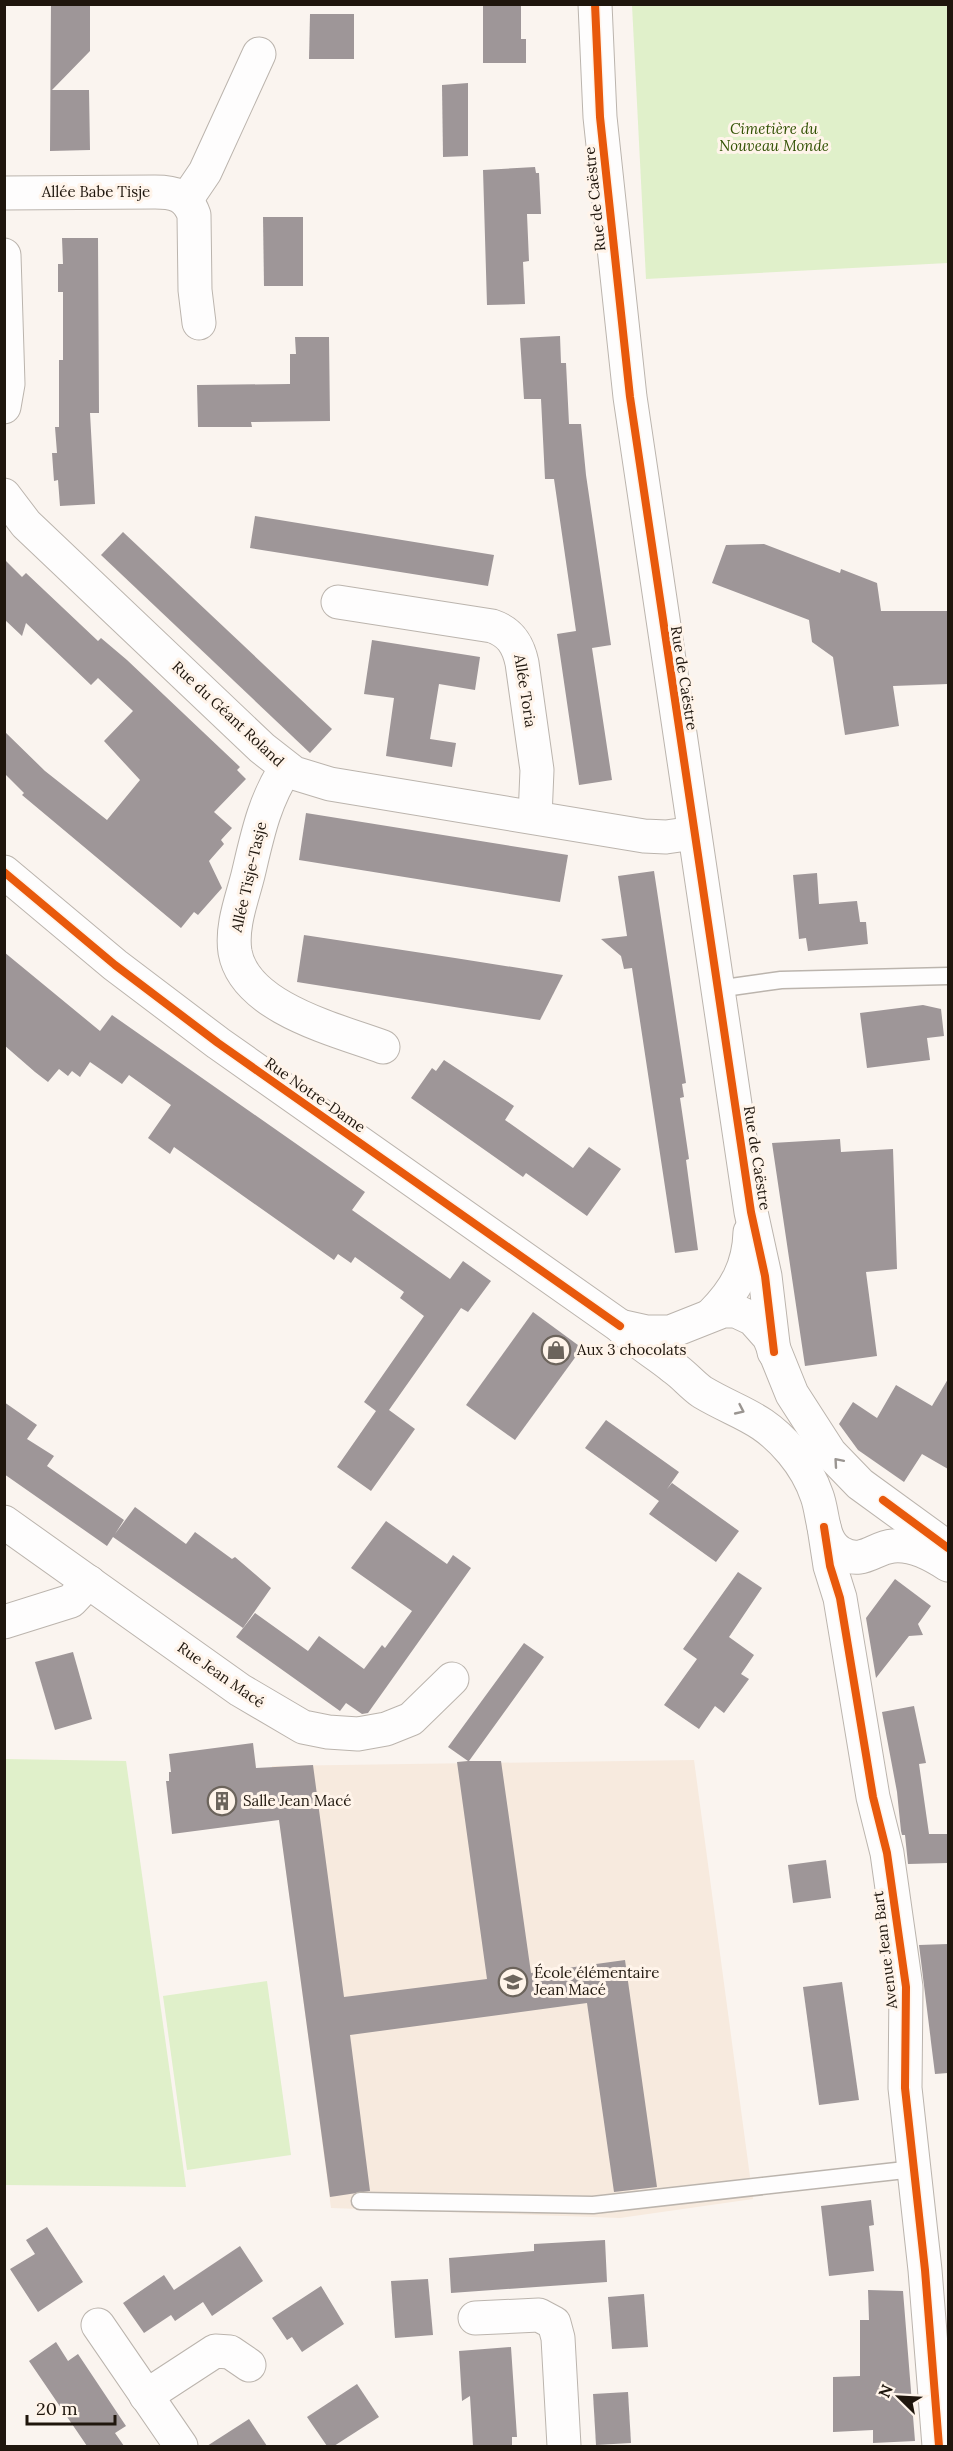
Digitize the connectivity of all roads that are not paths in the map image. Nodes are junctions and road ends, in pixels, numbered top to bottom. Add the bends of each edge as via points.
1 (595, 4) edge
2 (259, 54) dead end
3 (4, 193) edge
4 (186, 200) junction
5 (4, 255) edge
6 (199, 323) dead end
7 (4, 406) edge
8 (4, 495) edge
9 (338, 602) dead end
10 (286, 768) junction
11 (535, 817) junction
12 (694, 833) junction
13 (4, 872) edge
14 (948, 976) edge
15 (717, 988) junction
16 (383, 1047) dead end
17 (751, 1212) junction
18 (705, 1318) junction
19 (620, 1326) junction
20 (774, 1352) junction
21 (690, 1381) junction
22 (883, 1500) junction
23 (4, 1522) edge
24 (824, 1527) junction
25 (948, 1548) edge
26 (873, 1554) junction
27 (948, 1564) edge
28 (89, 1582) junction
29 (840, 1598) junction
30 (4, 1622) edge
31 (452, 1679) dead end
32 (914, 2169) junction
33 (360, 2201) dead end
34 (475, 2318) dead end
35 (98, 2325) dead end
36 (249, 2365) dead end
37 (146, 2396) junction
38 (181, 2446) edge
39 (564, 2446) edge
40 (939, 2446) edge

1 - 12 street, Rue de Caëstre via 600,117 626,368
2 - 4 street via 205,172
3 - 4 street, Allée Babe Tisje via 166,192
4 - 6 street via 195,222
5 - 7 street via 8,384
8 - 10 street, Rue du Géant Roland via 26,524
9 - 11 street, Allée Toria via 492,626 508,635 522,663 537,770
10 - 11 street, Rue du Géant Roland via 318,782
10 - 16 street, Allée Tisje-Tasje via 268,799 236,923 235,951 239,964 253,985 275,1003
11 - 12 street, Rue du Géant Roland via 644,836
12 - 15 street, Rue de Caëstre
13 - 19 street, Rue Notre-Dame via 123,972 218,1044
14 - 15 lane via 782,980
15 - 17 street, Rue de Caëstre
17 - 18 street, Rue de Caëstre via 744,1270 726,1300
17 - 20 street, Rue de Caëstre via 765,1276
18 - 19 street, Rue Notre-Dame via 678,1331 662,1333
18 - 20 street, Rue Notre-Dame via 736,1311 753,1318 769,1337
18 - 21 street via 690,1334 683,1351
19 - 21 street, Rue Notre-Dame via 643,1348
22 -> 20 street, Rue Notre-Dame via 850,1476 820,1439 792,1394
21 -> 24 street, Rue Notre-Dame via 707,1395 749,1414 782,1441 811,1481
22 - 25 street, Rue Notre-Dame
22 - 26 street via 893,1521 888,1538
23 - 28 street, Rue Jean Macé
24 - 26 street, Rue Notre-Dame via 829,1542 839,1552 853,1558
24 - 29 street, Avenue Jean Bart
26 - 27 street, Rue Notre-Dame via 903,1546
26 - 29 street via 847,1578
28 - 30 street via 71,1601
28 - 31 street, Rue Jean Macé via 240,1690 303,1727 358,1734 386,1729 411,1719
29 - 32 street, Avenue Jean Bart via 873,1797 887,1853 906,1987 905,2088
32 - 33 lane via 593,2205
32 - 40 street, Avenue Jean Bart
34 - 39 street via 540,2315 554,2323
35 - 37 street
36 - 37 street via 230,2352 215,2352
37 - 38 street

